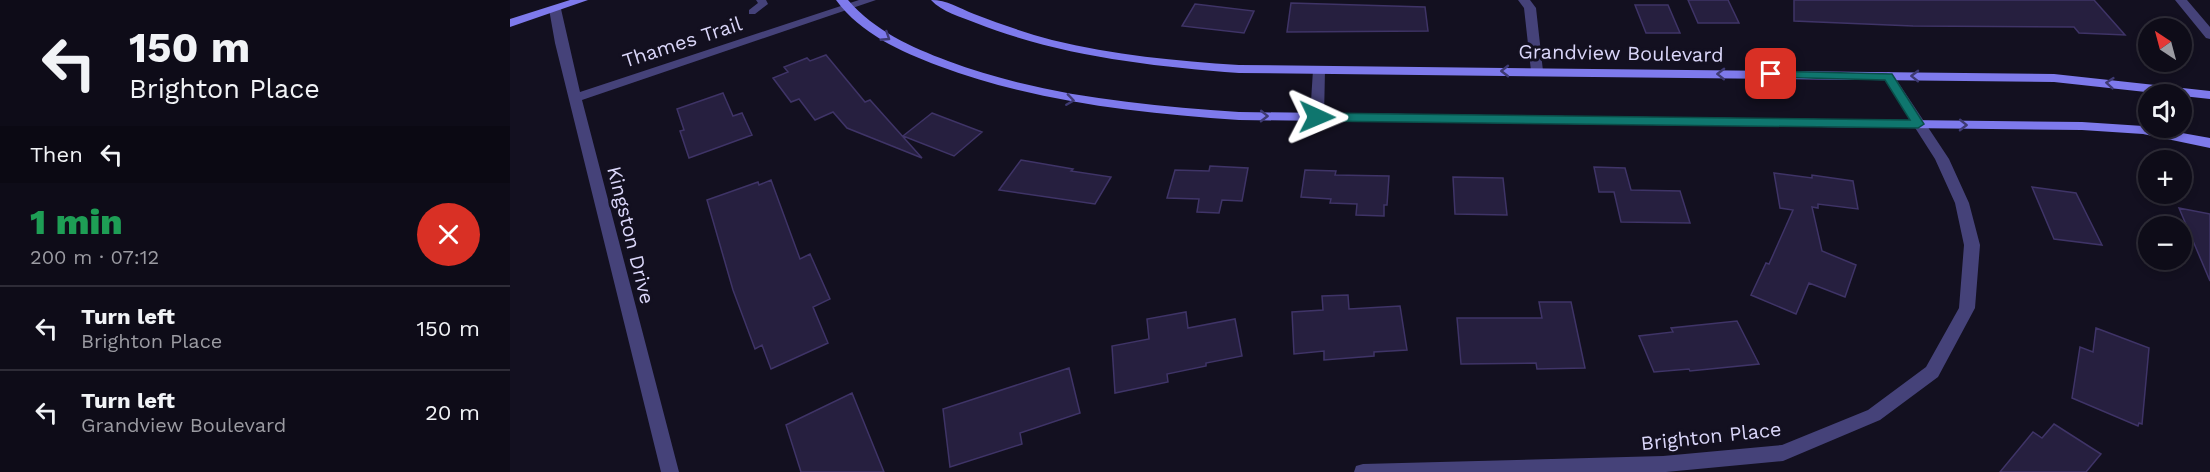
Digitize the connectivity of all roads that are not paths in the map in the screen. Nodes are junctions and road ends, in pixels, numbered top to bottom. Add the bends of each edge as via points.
1 (582, 0) edge
2 (761, 0) edge
3 (870, 0) edge
4 (937, 0) edge
5 (1524, 0) edge
6 (2181, 0) edge
7 (845, 4) edge
8 (555, 9) junction
9 (752, 12) dead end
10 (510, 23) edge
11 (2210, 35) edge
12 (1319, 69) junction
13 (1537, 71) junction
14 (1888, 76) junction
15 (2210, 95) edge
16 (575, 98) junction
17 (1317, 117) junction
18 (1918, 124) junction
19 (2210, 142) edge
20 (670, 472) edge
21 (1363, 472) edge

1 - 8 street
2 - 9 lane via 763,3
3 - 7 street, Thames Trail
4 - 12 street, Grandview Boulevard via 1005,30 1070,49 1152,63
5 - 13 street via 1530,8
6 - 11 street
7 - 16 street, Thames Trail
7 -> 17 street via 900,46 996,83 1052,97 1145,110
8 - 10 street
8 - 16 street, Kingston Drive
13 -> 12 street, Grandview Boulevard
12 - 17 street
14 -> 13 street, Grandview Boulevard
15 -> 14 street, Grandview Boulevard via 2054,78
14 - 18 street, Brighton Place
16 - 20 street, Kingston Drive
17 - 18 street
18 -> 19 street via 2133,129
18 - 21 street, Brighton Place via 1942,159 1962,203 1972,245 1966,308 1932,372 1874,415 1784,453 1663,464

